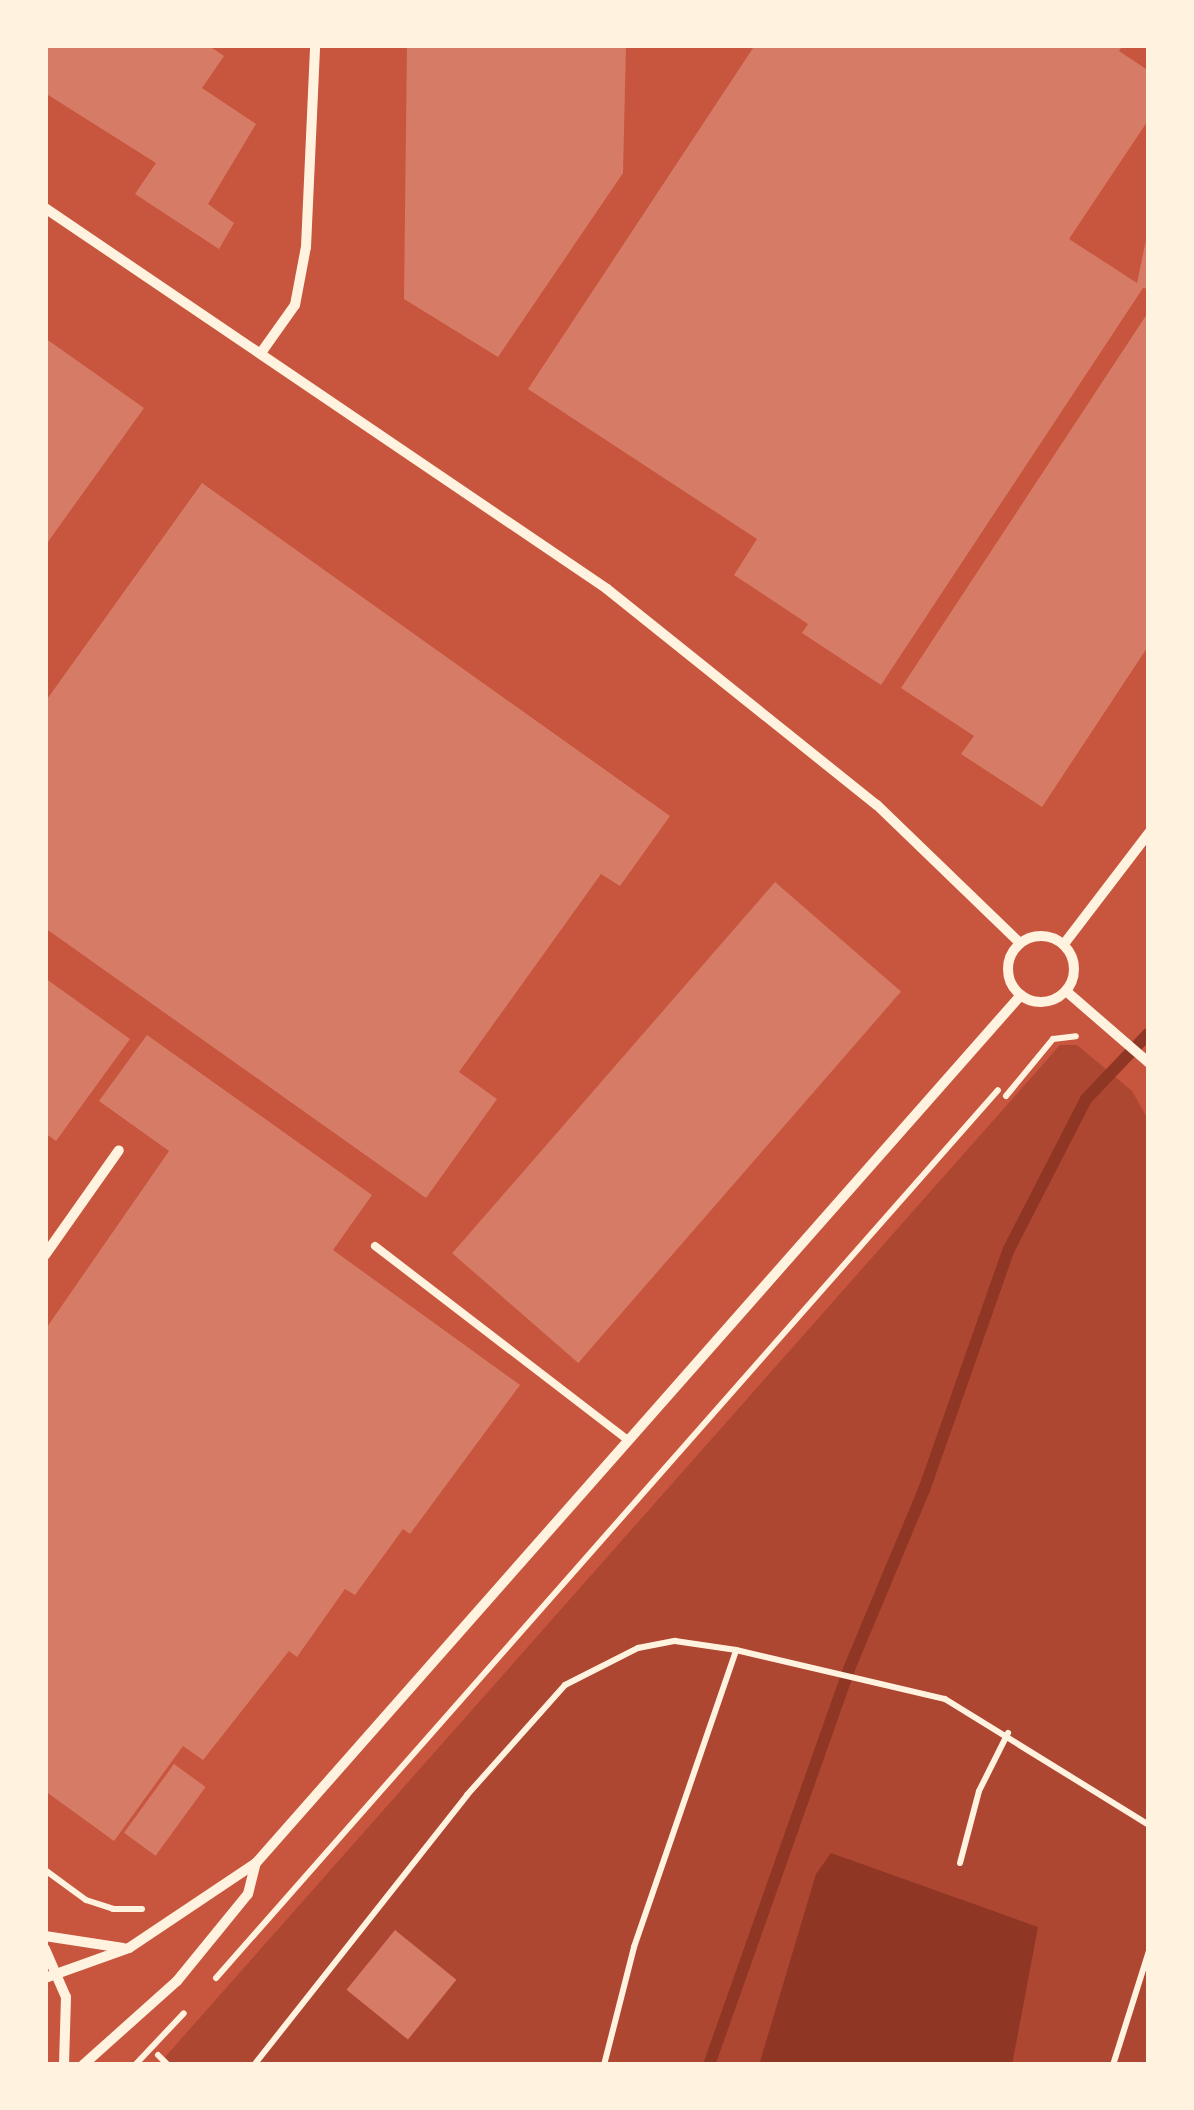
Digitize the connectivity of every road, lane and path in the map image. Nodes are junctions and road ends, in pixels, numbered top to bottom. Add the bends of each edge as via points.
1 (315, 45) edge
2 (45, 208) edge
3 (263, 350) junction
4 (1149, 834) edge
5 (1020, 943) junction
6 (1064, 944) junction
7 (1066, 991) junction
8 (1020, 995) junction
9 (1085, 1041) dead end
10 (1149, 1062) edge
11 (998, 1090) dead end
12 (1006, 1096) dead end
13 (119, 1150) dead end
14 (375, 1246) dead end
15 (45, 1256) edge
16 (628, 1441) junction
17 (736, 1650) junction
18 (1008, 1733) junction
19 (1149, 1826) edge
20 (960, 1863) dead end
21 (256, 1864) junction
22 (45, 1870) edge
23 (153, 1905) dead end
24 (45, 1936) edge
25 (128, 1948) junction
26 (45, 1949) edge
27 (1149, 1951) edge
28 (58, 1972) junction
29 (45, 1978) edge
30 (213, 1982) dead end
31 (188, 2009) dead end
32 (158, 2055) dead end
33 (64, 2065) edge
34 (84, 2065) edge
35 (135, 2065) edge
36 (168, 2065) edge
37 (254, 2065) edge
38 (604, 2065) edge
39 (1113, 2065) edge

1 - 3 street via 306,247 295,305
2 - 3 street
3 - 5 street via 608,590 877,805
4 - 6 street
5 - 6 street via 1040,935
5 - 8 street via 1008,968
6 - 7 street via 1074,967
7 - 8 street via 1044,1002
7 - 10 street
8 - 16 street
9 - 12 path via 1074,1034 1053,1038
11 - 30 path
13 - 15 street
14 - 16 lane
16 - 21 street
17 - 18 path via 945,1698
17 - 37 path via 676,1640 638,1648 565,1685 466,1795
17 - 38 path via 651,1894
18 - 19 path
18 - 20 path via 980,1792
21 - 25 street
21 - 34 street via 248,1894 178,1981
22 - 23 path via 112,1909
24 - 25 street
25 - 28 street
26 - 28 street
27 - 39 path
28 - 29 street
28 - 33 street via 70,2032
31 - 35 path
32 - 36 path

